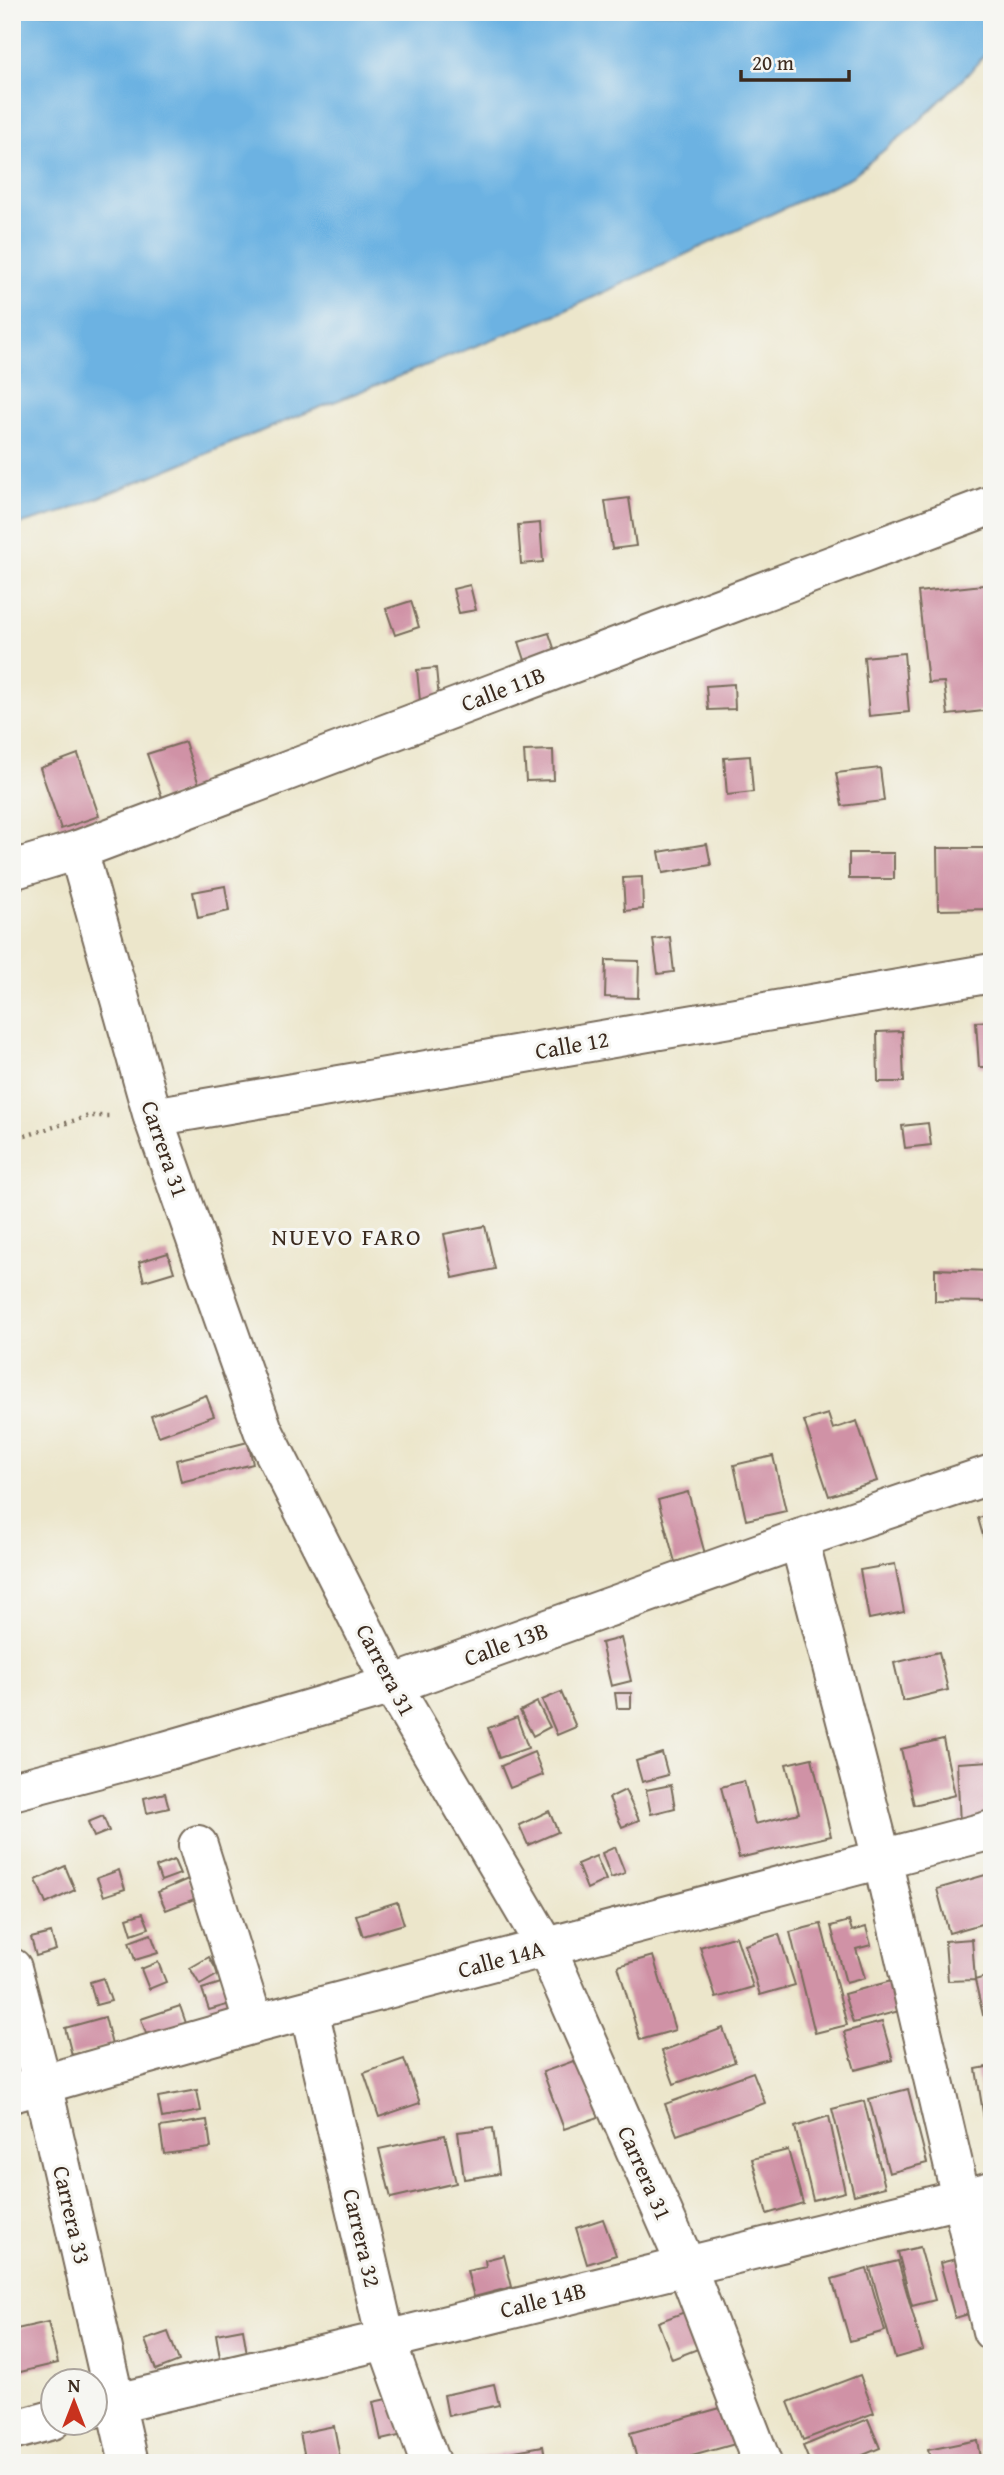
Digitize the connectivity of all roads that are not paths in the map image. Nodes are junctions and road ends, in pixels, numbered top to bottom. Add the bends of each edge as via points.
1 (992, 505) edge
2 (78, 850) junction
3 (12, 870) edge
4 (992, 973) edge
5 (153, 1117) junction
6 (992, 1474) edge
7 (799, 1539) junction
8 (392, 1685) junction
9 (12, 1791) edge
10 (992, 1830) edge
11 (198, 1844) dead end
12 (882, 1859) junction
13 (546, 1947) junction
14 (12, 1968) edge
15 (309, 2010) junction
16 (254, 2024) junction
17 (27, 2088) edge
18 (977, 2195) edge
19 (685, 2265) junction
20 (992, 2331) edge
21 (386, 2340) junction
22 (95, 2366) edge
23 (108, 2404) edge
24 (108, 2412) edge
25 (38, 2424) edge
26 (12, 2431) edge
27 (129, 2463) edge
28 (430, 2463) edge
29 (762, 2463) edge

1 - 2 street, Calle 11B
2 - 3 street, Calle 11B
2 - 5 street, Carrera 31
4 - 5 street, Calle 12
5 - 8 street, Carrera 31 via 263,1430
6 - 7 street, Calle 13B
7 - 8 street, Calle 13B
7 - 12 street
8 - 9 street, Calle 13B
8 - 13 street, Carrera 31
10 - 12 street, Calle 14A
11 - 16 street
12 - 13 street, Calle 14A
12 - 18 street
13 - 15 street, Calle 14A
13 - 19 street, Carrera 31
14 - 17 street, Carrera 33
15 - 16 street, Calle 14A
15 - 21 street, Carrera 32
16 - 17 street, Calle 14A
17 - 22 street, Carrera 33
18 - 19 street, Calle 14B
18 - 20 street
19 - 21 street, Calle 14B
19 - 29 street, Carrera 31
21 - 23 street, Calle 14B
21 - 28 street, Carrera 32
24 - 27 street, Carrera 33
25 - 26 street

